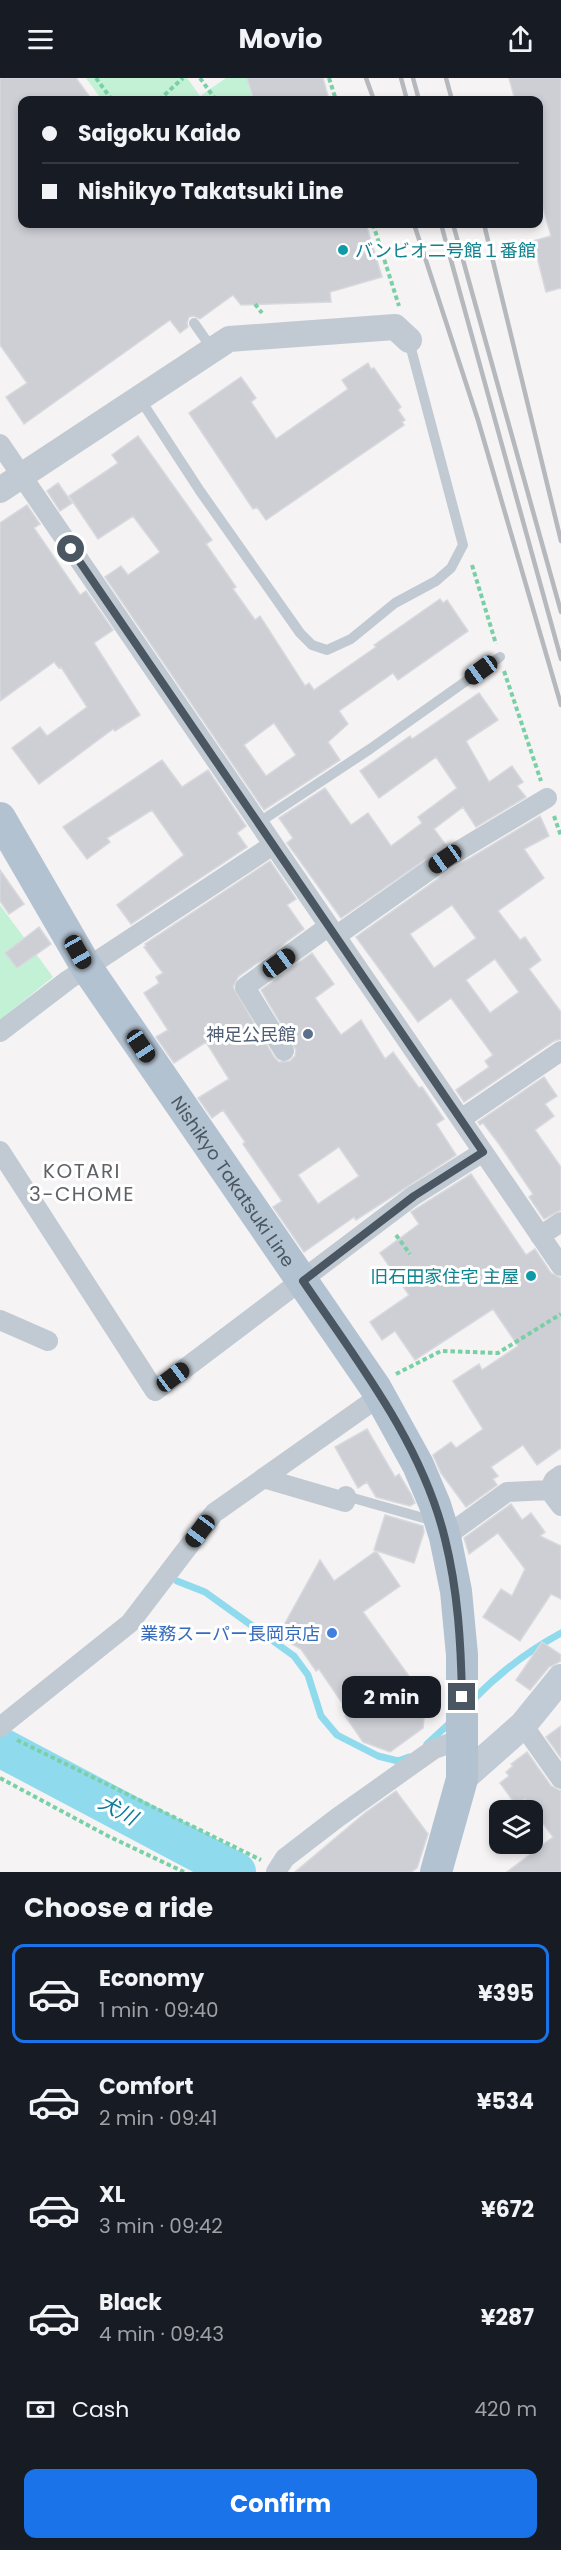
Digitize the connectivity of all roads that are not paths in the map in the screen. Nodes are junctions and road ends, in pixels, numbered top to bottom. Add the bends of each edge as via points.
1 (194, 323) dead end
2 (409, 340) joint
3 (213, 350) junction
4 (139, 398) junction
5 (0, 444) edge
6 (22, 476) junction
7 (0, 490) edge
8 (500, 657) road end
9 (547, 798) road end
10 (0, 818) edge
11 (258, 823) junction
12 (273, 845) junction
13 (333, 931) junction
14 (87, 968) junction
15 (0, 1032) edge
16 (284, 1051) dead end
17 (561, 1051) edge
18 (461, 1119) junction
19 (0, 1151) edge
20 (483, 1152) junction
21 (561, 1222) edge
22 (540, 1236) junction
23 (561, 1266) edge
24 (303, 1281) junction
25 (4, 1326) edge
26 (48, 1341) dead end
27 (377, 1391) junction
28 (263, 1478) junction
29 (555, 1482) edge
30 (346, 1496) joint
31 (561, 1506) edge
32 (443, 1530) junction
33 (560, 1682) edge
34 (523, 1725) junction
35 (5, 1732) edge
36 (462, 1739) junction
37 (462, 1779) junction
38 (561, 1779) edge
39 (277, 1870) edge
40 (436, 1872) edge

1 - 3 lane
2 - 3 street via 395,327 229,339
2 - 4 lane via 463,545 451,568 436,581 395,603 351,639 327,650 312,645 293,624
3 - 4 street
4 - 6 street
5 - 6 street
6 - 7 street
6 - 11 street
8 - 11 lane
9 - 13 street
10 - 14 main road, Nishikyo Takatsuki Line
11 - 12 street
12 - 13 street
12 - 14 street
13 - 16 street via 245,987
13 - 18 street
14 - 15 street
14 - 24 main road, Nishikyo Takatsuki Line
17 - 18 street
18 - 20 street
19 - 24 street via 155,1391
20 - 22 street
20 - 24 street via 414,1196
21 - 22 street
22 - 23 street
24 - 27 main road, Nishikyo Takatsuki Line
25 - 26 street
27 - 28 street
27 - 32 main road, Nishikyo Takatsuki Line via 418,1465
28 - 30 street via 345,1502
28 - 35 street via 214,1513 130,1623
29 - 31 street
29 - 32 street via 507,1492
30 - 32 lane
32 - 36 main road, Nishikyo Takatsuki Line
33 - 34 main road
34 - 37 main road
34 - 38 street
36 - 37 main road, Nishikyo Takatsuki Line
36 - 39 street via 434,1749 285,1858
37 - 40 main road, Nishikyo Takatsuki Line

